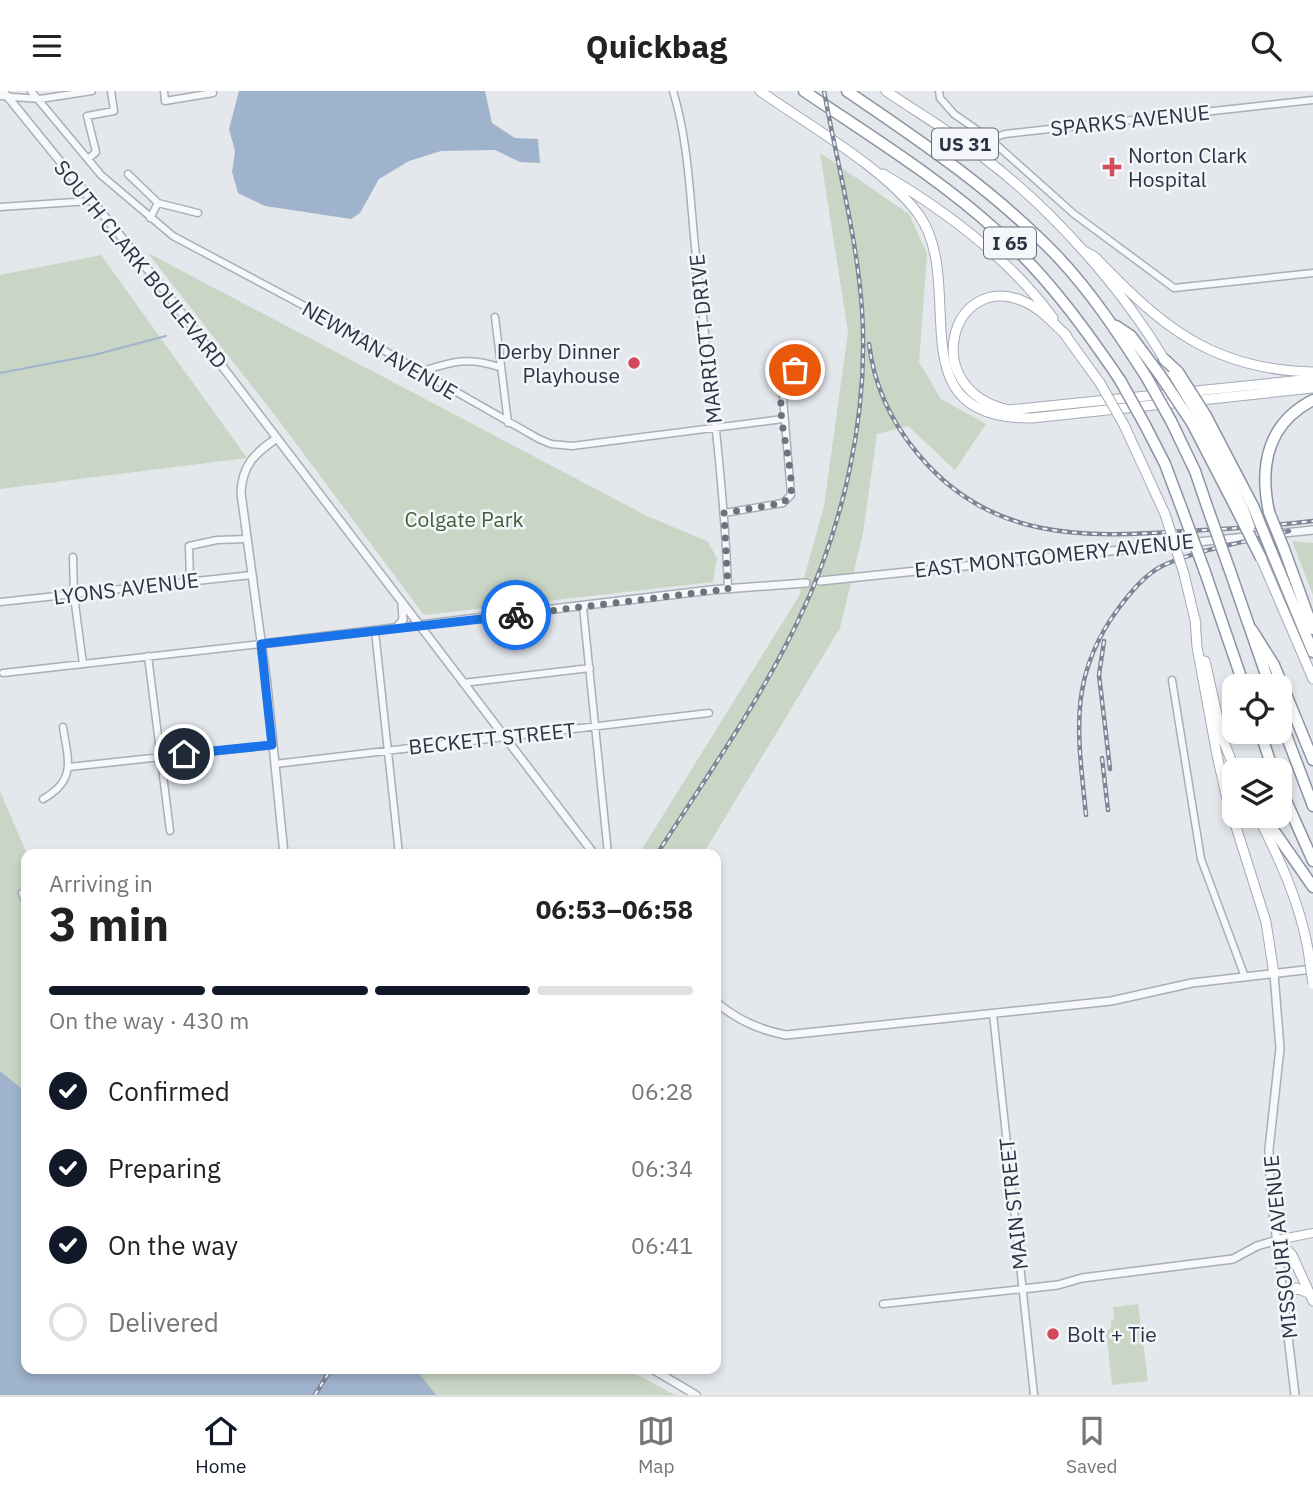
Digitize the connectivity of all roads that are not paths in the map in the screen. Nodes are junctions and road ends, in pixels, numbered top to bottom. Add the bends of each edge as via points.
1 (31, 91) edge
2 (92, 91) edge
3 (111, 91) edge
4 (164, 91) edge
5 (673, 91) edge
6 (760, 91) edge
7 (804, 91) edge
8 (848, 91) edge
9 (886, 91) edge
10 (213, 93) dead end
11 (3, 94) edge
12 (940, 94) edge
13 (40, 99) junction
14 (1313, 100) edge
15 (990, 139) junction
16 (88, 159) junction
17 (857, 159) junction
18 (128, 174) dead end
19 (90, 201) junction
20 (158, 204) junction
21 (0, 207) edge
22 (198, 213) dead end
23 (150, 219) junction
24 (1083, 250) junction
25 (1313, 273) edge
26 (495, 317) dead end
27 (1111, 323) junction
28 (1067, 336) junction
29 (1164, 359) joint
30 (499, 367) junction
31 (420, 372) junction
32 (1313, 372) edge
33 (808, 375) dead end
34 (1313, 379) edge
35 (1313, 388) edge
36 (1313, 400) edge
37 (783, 419) junction
38 (1199, 419) junction
39 (508, 423) junction
40 (715, 428) junction
41 (277, 437) junction
42 (1245, 509) junction
43 (724, 513) junction
44 (1313, 530) edge
45 (247, 539) junction
46 (73, 557) dead end
47 (1261, 558) joint
48 (252, 575) junction
49 (190, 580) junction
50 (820, 581) dead end
51 (806, 583) dead end
52 (728, 589) junction
53 (74, 596) junction
54 (401, 600) junction
55 (0, 602) edge
56 (583, 607) junction
57 (1195, 618) junction
58 (421, 626) junction
59 (395, 629) junction
60 (1313, 629) edge
61 (1252, 630) junction
62 (375, 631) junction
63 (261, 644) junction
64 (1313, 652) edge
65 (148, 656) junction
66 (83, 664) junction
67 (590, 668) junction
68 (3, 673) dead end
69 (1240, 674) edge
70 (1266, 674) edge
71 (1313, 679) edge
72 (1172, 680) dead end
73 (463, 683) junction
74 (709, 713) dead end
75 (64, 727) dead end
76 (596, 727) junction
77 (503, 738) junction
78 (1290, 744) edge
79 (272, 745) junction
80 (388, 750) junction
81 (159, 757) junction
82 (1230, 758) edge
83 (1313, 760) edge
84 (275, 764) junction
85 (69, 767) junction
86 (43, 799) dead end
87 (1313, 806) edge
88 (1292, 814) edge
89 (1264, 828) edge
90 (1272, 828) edge
91 (170, 831) dead end
92 (284, 849) edge
93 (398, 849) edge
94 (590, 849) edge
95 (608, 849) edge
96 (1313, 861) edge
97 (1313, 887) edge
98 (1313, 969) edge
99 (1274, 974) junction
100 (1245, 977) junction
101 (1313, 984) edge
102 (721, 1006) edge
103 (993, 1014) junction
104 (1313, 1233) edge
105 (1277, 1240) junction
106 (1022, 1289) junction
107 (1312, 1298) edge
108 (1284, 1303) junction
109 (883, 1304) dead end
110 (660, 1374) edge
111 (696, 1395) edge
112 (1034, 1395) edge
113 (1295, 1395) edge

1 - 13 street
2 - 13 street
3 - 16 street via 114,111 88,116 96,152
4 - 10 street via 165,101
5 - 40 street, MARRIOTT DRIVE
6 - 17 main road
7 - 69 highway, I 65, bridge via 925,174 1000,233 1062,299 1120,380 1165,464
8 - 27 highway, I 65 via 965,173 1018,218 1059,259
9 - 24 main road, US 31 via 991,163
11 - 13 street
11 - 19 street, SOUTH CLARK BOULEVARD
12 - 15 street via 954,114
13 - 16 street, NEWMAN AVENUE
14 - 15 street, SPARKS AVENUE
15 - 25 street via 1074,214 1171,286
16 - 23 street, NEWMAN AVENUE
17 - 28 main road via 940,211 998,257
17 - 35 main road via 911,205 928,230 937,268 945,363 960,394 981,411 1032,418
18 - 20 street
19 - 21 street
19 - 41 street, SOUTH CLARK BOULEVARD
20 - 22 street
20 - 23 street
23 - 31 street, NEWMAN AVENUE via 193,249
24 - 29 main road, US 31
24 - 32 main road via 1158,320 1191,341 1255,366
26 - 30 street
27 - 38 highway, bridge via 1131,336
27 - 61 highway, I 65, bridge via 1147,378 1195,471
28 - 34 main road via 1027,302 991,298 970,310 958,324 952,341 953,362 971,391 1009,410
28 - 57 main road, bridge via 1124,425 1165,514
29 - 38 highway, bridge
30 - 31 street via 476,359
30 - 39 street
31 - 39 street, NEWMAN AVENUE
33 - 37 street via 795,370 787,374 782,385
36 - 60 highway, bridge via 1280,426 1268,448 1264,469 1269,512
37 - 40 street, NEWMAN AVENUE
37 - 43 street via 791,495 783,503
38 - 42 highway
38 - 42 highway
39 - 40 street, NEWMAN AVENUE via 561,446
40 - 43 street, MARRIOTT DRIVE
41 - 45 street via 244,468 241,493
41 - 54 street, SOUTH CLARK BOULEVARD
42 - 47 highway, bridge
42 - 64 highway, bridge via 1272,553
43 - 52 street, MARRIOTT DRIVE
44 - 50 street, EAST MONTGOMERY AVENUE
45 - 48 street
45 - 49 street via 189,546
46 - 53 street
47 - 71 main road
48 - 49 street, LYONS AVENUE
48 - 63 street
49 - 53 street, LYONS AVENUE
51 - 52 street
52 - 56 street
53 - 55 street, LYONS AVENUE
53 - 66 street
54 - 58 street, SOUTH CLARK BOULEVARD
54 - 59 street via 403,620
56 - 58 street
56 - 67 street
57 - 82 main road
57 - 99 main road via 1217,755 1266,922
58 - 59 street
58 - 73 street, SOUTH CLARK BOULEVARD
59 - 62 street
61 - 70 highway, I 65
61 - 83 highway via 1274,665
62 - 63 street
62 - 80 street
63 - 65 street
63 - 79 street
65 - 66 street
65 - 81 street
66 - 68 street
67 - 73 street
67 - 76 street
72 - 100 street via 1201,859
73 - 77 street, SOUTH CLARK BOULEVARD
74 - 76 street, BECKETT STREET
75 - 85 street
76 - 77 street, BECKETT STREET
76 - 95 street
77 - 80 street, BECKETT STREET
77 - 94 street, SOUTH CLARK BOULEVARD
78 - 87 highway
79 - 81 street
79 - 84 street
80 - 84 street, BECKETT STREET
80 - 93 street
81 - 85 street
81 - 91 street
84 - 92 street
85 - 86 street via 59,790
88 - 96 highway
89 - 101 main road, bridge via 1285,869 1304,925
90 - 97 highway
98 - 99 street
99 - 100 street
99 - 105 street, MISSOURI AVENUE via 1280,1048 1269,1149
100 - 103 street
102 - 103 street via 751,1025 786,1035
103 - 106 street, MAIN STREET
104 - 105 main road
105 - 106 street via 1233,1259
105 - 107 main road via 1292,1255
105 - 108 street, MISSOURI AVENUE
106 - 109 street
106 - 112 street, MAIN STREET
107 - 108 main road via 1306,1290 1296,1288
108 - 113 street, MISSOURI AVENUE
110 - 111 street

